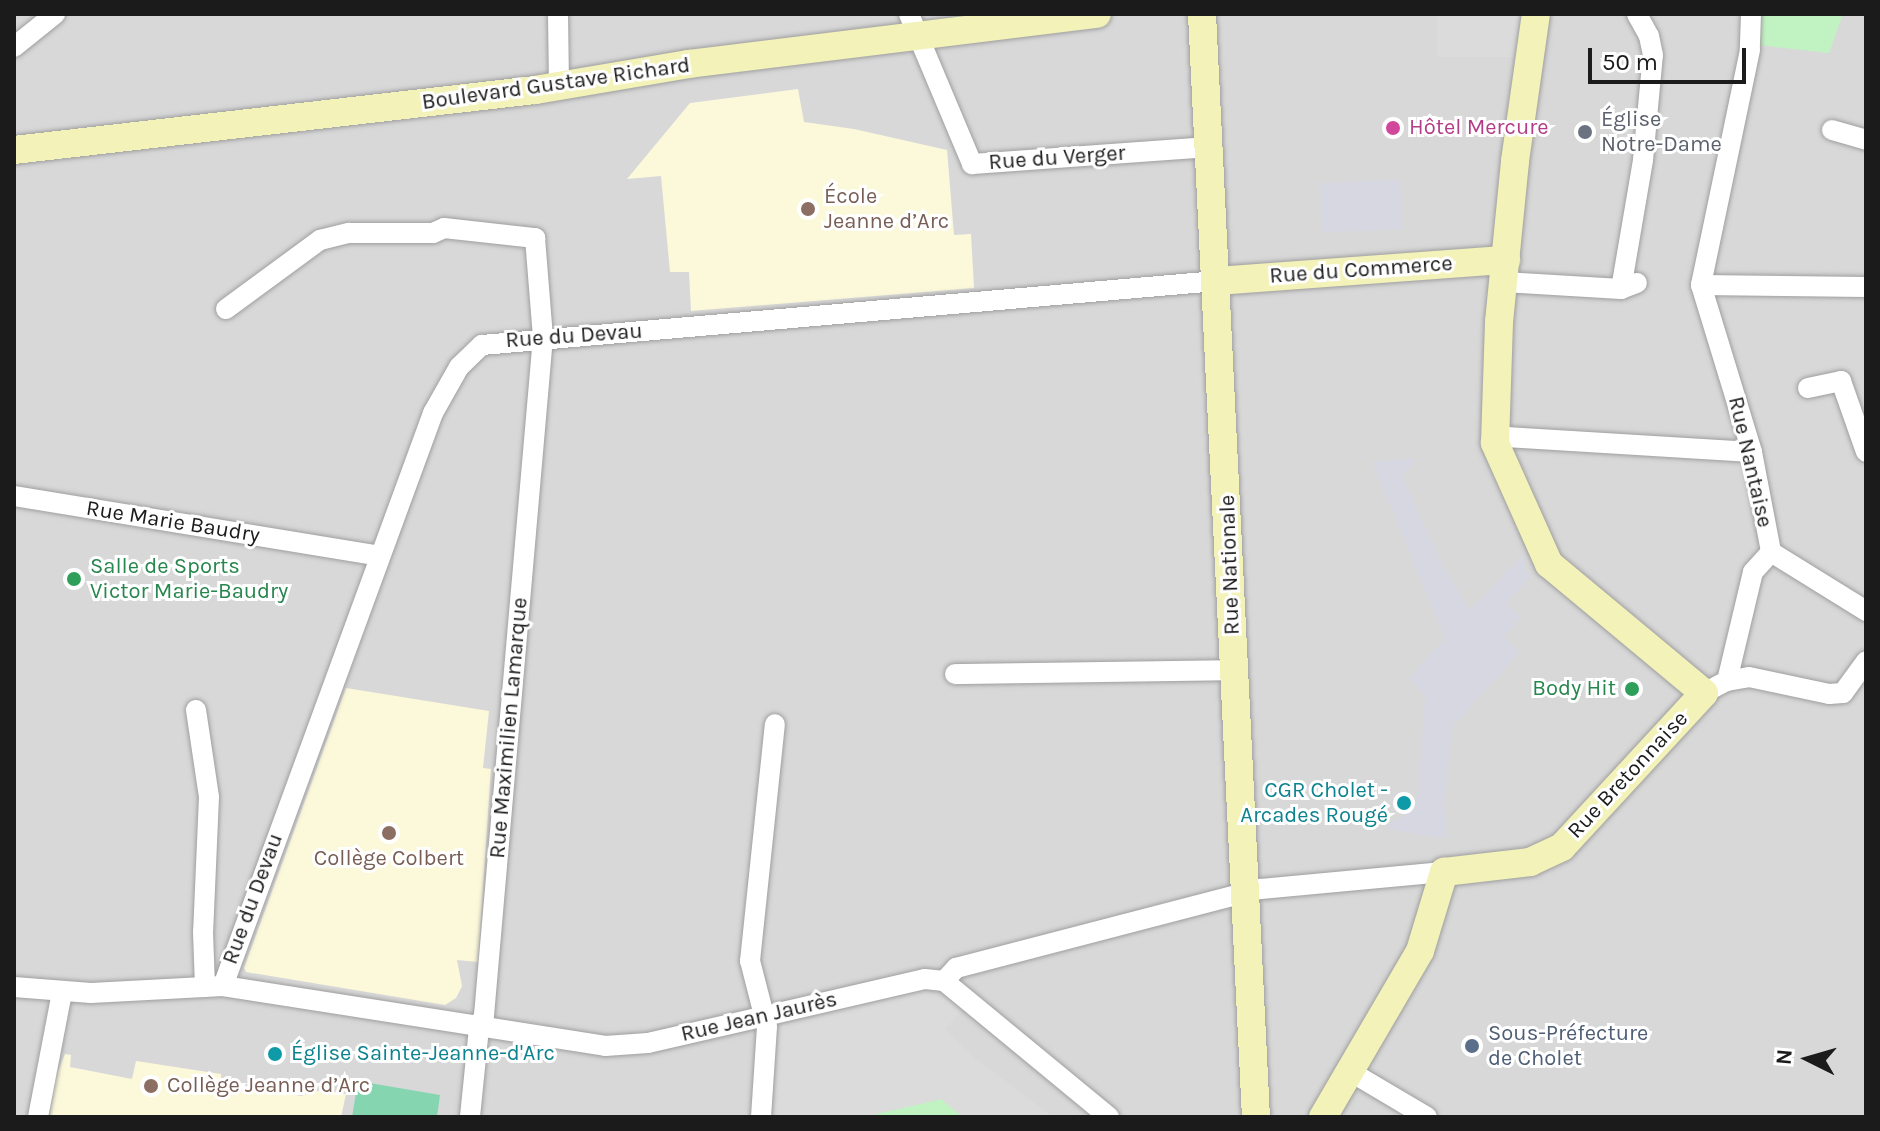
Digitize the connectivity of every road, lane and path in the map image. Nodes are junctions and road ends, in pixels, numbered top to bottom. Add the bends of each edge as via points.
1 (55, 14) edge
2 (558, 14) edge
3 (1097, 14) edge
4 (1202, 14) edge
5 (1536, 14) edge
6 (1637, 14) edge
7 (1751, 14) edge
8 (913, 25) edge
9 (14, 47) edge
10 (559, 87) junction
11 (1832, 130) dead end
12 (1866, 140) edge
13 (1209, 147) junction
14 (14, 150) edge
15 (1505, 271) junction
16 (1217, 281) junction
17 (1701, 285) junction
18 (1866, 287) edge
19 (226, 309) dead end
20 (543, 337) junction
21 (1808, 388) dead end
22 (1495, 443) junction
23 (1752, 452) junction
24 (1866, 452) edge
25 (14, 496) edge
26 (1771, 552) junction
27 (379, 556) junction
28 (1866, 611) edge
29 (1866, 661) edge
30 (1234, 670) junction
31 (955, 674) dead end
32 (1716, 687) junction
33 (196, 710) dead end
34 (775, 724) dead end
35 (1444, 872) junction
36 (1243, 893) junction
37 (944, 981) junction
38 (14, 987) edge
39 (214, 987) junction
40 (62, 992) junction
41 (765, 1016) junction
42 (479, 1028) junction
43 (1351, 1072) junction
44 (38, 1117) edge
45 (470, 1117) edge
46 (761, 1117) edge
47 (1109, 1117) edge
48 (1256, 1117) edge
49 (1323, 1117) edge
50 (1427, 1117) edge

1 - 9 street
2 - 10 street
3 - 8 street, Boulevard Gustave Richard
4 - 13 street, Rue Nationale
5 - 15 street
6 - 15 street via 1653,55 1629,286
7 - 17 street via 1750,50
8 - 10 street, Boulevard Gustave Richard
8 - 13 street, Rue du Verger via 972,164
10 - 14 street, Boulevard Gustave Richard
11 - 12 street
13 - 16 street, Rue Nationale
15 - 16 street, Rue du Commerce
15 - 22 street
16 - 20 street, Rue du Devau
16 - 30 street, Rue Nationale
17 - 18 street
17 - 23 street, Rue Nantaise
19 - 20 street, Rue Maximilien Lamarque via 320,240 349,233 433,233 444,228 535,238
20 - 27 street, Rue du Devau via 482,345 459,367 433,413
20 - 42 street, Rue Maximilien Lamarque
21 - 24 street via 1841,381
22 - 23 street via 1506,437
22 - 32 street via 1549,564
23 - 26 street, Rue Nantaise
25 - 27 street, Rue Marie Baudry
26 - 28 street
26 - 32 street, Rue Nantaise via 1753,572
27 - 39 street, Rue du Devau
29 - 32 street via 1843,693 1749,677
30 - 31 street
30 - 36 street, Rue Nationale
32 - 35 street, Rue Bretonnaise via 1562,847 1530,862
33 - 39 street via 209,797 203,932
34 - 41 street via 750,961
35 - 36 street, Rue Jean Jaurès via 1290,884
35 - 43 street via 1420,951
36 - 37 street, Rue Jean Jaurès via 956,968
36 - 48 street, Rue Nationale
37 - 41 street, Rue Jean Jaurès via 925,979
37 - 47 street
38 - 40 street, Rue Jean Jaurès
39 - 40 street, Rue Jean Jaurès
39 - 42 street, Rue Jean Jaurès
40 - 44 street
41 - 42 street, Rue Jean Jaurès via 648,1043 605,1046
41 - 46 street
42 - 45 street, Rue Maximilien Lamarque
43 - 49 street
43 - 50 street

